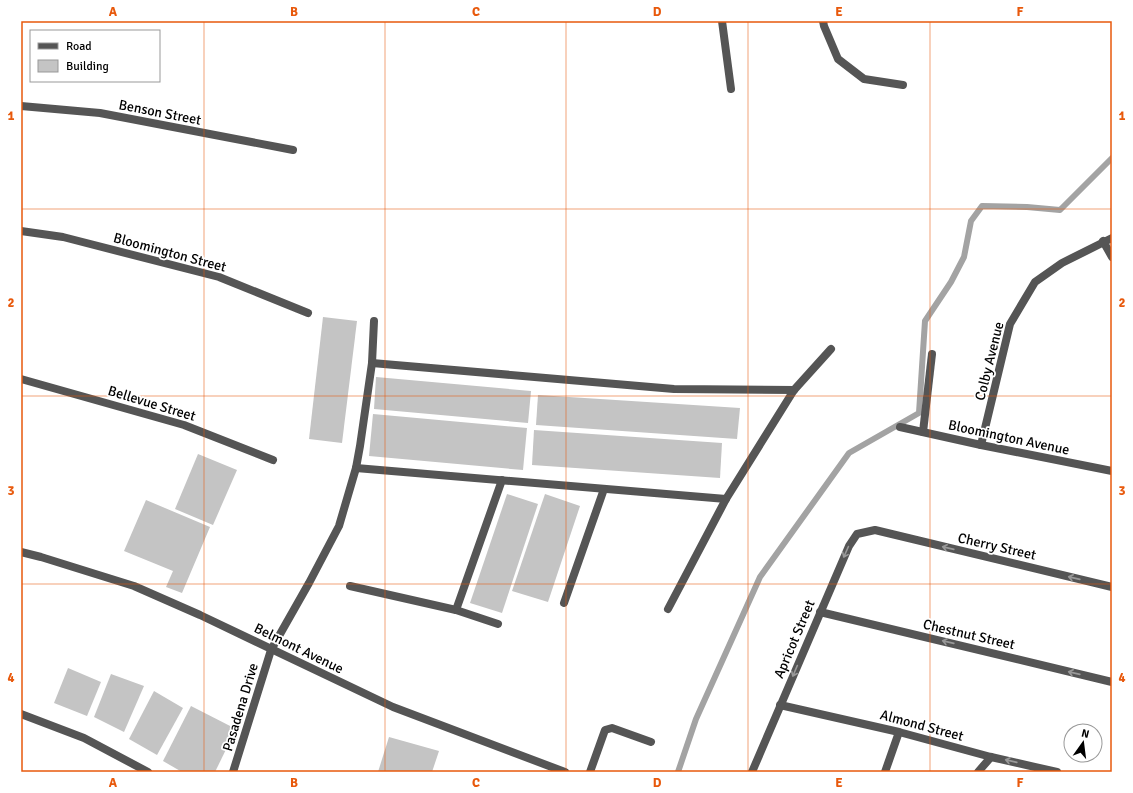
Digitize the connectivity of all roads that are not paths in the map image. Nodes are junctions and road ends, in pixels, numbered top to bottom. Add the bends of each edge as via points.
1 (722, 21) edge
2 (823, 21) edge
3 (903, 85) dead end
4 (731, 89) dead end
5 (21, 106) edge
6 (294, 150) dead end
7 (21, 231) edge
8 (1112, 238) edge
9 (1102, 241) junction
10 (1112, 257) edge
11 (308, 313) dead end
12 (374, 321) dead end
13 (831, 349) dead end
14 (932, 354) dead end
15 (372, 364) junction
16 (21, 379) edge
17 (794, 390) junction
18 (900, 427) dead end
19 (923, 432) junction
20 (981, 445) junction
21 (273, 460) dead end
22 (356, 468) junction
23 (1112, 471) edge
24 (502, 480) junction
25 (604, 489) junction
26 (726, 500) junction
27 (875, 530) joint
28 (21, 552) edge
29 (350, 586) dead end
30 (1112, 587) edge
31 (564, 604) dead end
32 (668, 609) dead end
33 (456, 610) junction
34 (820, 612) junction
35 (498, 624) dead end
36 (271, 650) junction
37 (1112, 682) edge
38 (780, 705) junction
39 (21, 714) edge
40 (899, 732) junction
41 (651, 742) dead end
42 (991, 757) junction
43 (148, 772) edge
44 (233, 772) edge
45 (565, 772) edge
46 (590, 772) edge
47 (752, 772) edge
48 (885, 772) edge
49 (978, 772) edge
50 (1057, 772) edge

1 - 4 street
2 - 3 street via 838,59 864,79
5 - 6 street, Benson Street via 100,113
7 - 11 street, Bloomington Street via 63,237 219,277
8 - 9 street, Colby Avenue
9 - 10 street
9 - 20 street, Colby Avenue via 1062,263 1035,282 1010,324
12 - 15 street, Pasadena Drive
13 - 17 street
14 - 19 street
15 - 17 street via 674,389
15 - 22 street, Pasadena Drive
16 - 21 street, Bellevue Street via 184,425
17 - 26 street
18 - 19 street, Bloomington Avenue
19 - 20 street, Bloomington Avenue
20 - 23 street, Bloomington Avenue
22 - 24 street
22 - 36 street, Pasadena Drive via 339,526
24 - 25 street
24 - 33 street
25 - 26 street
25 - 31 street
26 - 32 street
30 -> 27 street, Cherry Street
27 -> 34 street, Apricot Street via 858,534 849,546
28 - 36 street, Belmont Avenue via 134,586
29 - 33 street
33 - 35 street
37 -> 34 street, Chestnut Street
34 -> 38 street, Apricot Street
36 - 44 street, Pasadena Drive
36 - 45 street, Belmont Avenue via 393,707
38 - 40 street, Almond Street
38 - 47 street, Apricot Street
39 - 43 street via 84,738
40 - 42 street, Almond Street
40 - 48 street
41 - 46 street via 612,728 605,730
42 - 49 street
50 -> 42 street, Almond Street

